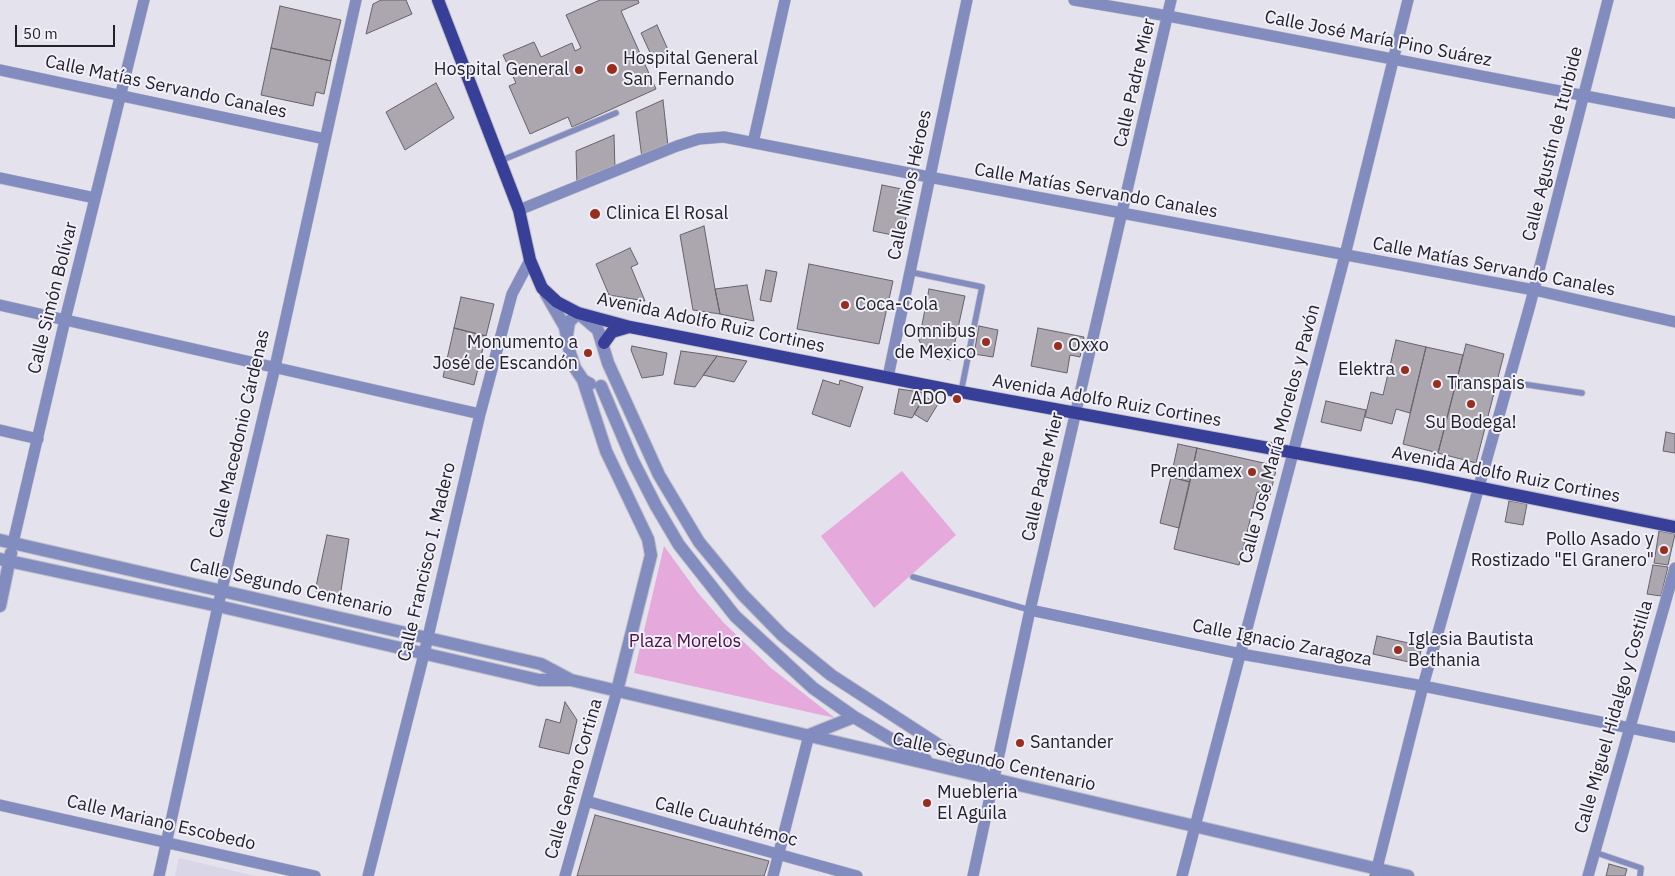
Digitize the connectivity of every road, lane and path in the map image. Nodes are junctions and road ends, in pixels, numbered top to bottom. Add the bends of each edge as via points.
1 (144, 0) edge
2 (356, 0) edge
3 (438, 0) edge
4 (785, 0) edge
5 (967, 0) edge
6 (1074, 0) edge
7 (1172, 0) edge
8 (1408, 0) edge
9 (1608, 0) edge
10 (1168, 16) junction
11 (1392, 60) junction
12 (0, 70) edge
13 (121, 94) junction
14 (1584, 97) junction
15 (616, 113) dead end
16 (1675, 113) edge
17 (325, 139) junction
18 (753, 143) junction
19 (500, 161) junction
20 (0, 178) edge
21 (929, 178) junction
22 (95, 198) junction
23 (519, 210) junction
24 (1123, 213) junction
25 (1345, 255) junction
26 (530, 260) junction
27 (910, 272) junction
28 (542, 288) junction
29 (1534, 290) junction
30 (0, 305) edge
31 (578, 313) junction
32 (65, 320) junction
33 (1675, 322) edge
34 (630, 327) junction
35 (567, 336) junction
36 (604, 344) junction
37 (608, 363) junction
38 (275, 367) junction
39 (888, 377) junction
40 (584, 380) junction
41 (1509, 382) junction
42 (601, 386) junction
43 (961, 392) junction
44 (1582, 394) dead end
45 (480, 414) junction
46 (1076, 414) junction
47 (0, 430) edge
48 (38, 439) junction
49 (1292, 452) junction
50 (1478, 488) junction
51 (1675, 527) edge
52 (0, 540) edge
53 (14, 543) junction
54 (5, 560) edge
55 (1675, 568) edge
56 (913, 577) dead end
57 (221, 589) junction
58 (749, 602) junction
59 (0, 606) edge
60 (218, 606) junction
61 (1030, 610) junction
62 (735, 616) junction
63 (427, 638) junction
64 (424, 654) junction
65 (1242, 654) junction
66 (571, 680) junction
67 (1423, 686) junction
68 (617, 691) junction
69 (854, 717) junction
70 (1629, 729) junction
71 (809, 735) junction
72 (1675, 738) edge
73 (934, 766) junction
74 (994, 780) junction
75 (586, 801) junction
76 (0, 805) edge
77 (1196, 827) junction
78 (167, 842) junction
79 (1594, 852) junction
80 (779, 854) junction
81 (1376, 873) edge
82 (159, 876) edge
83 (315, 876) edge
84 (368, 876) edge
85 (565, 876) edge
86 (774, 876) edge
87 (857, 876) edge
88 (973, 876) edge
89 (1182, 876) edge
90 (1408, 876) edge
91 (1588, 876) edge
92 (1640, 876) edge

1 - 13 street, Calle Simón Bolívar
2 - 17 street, Calle Macedonio Cárdenas
3 - 19 main road
4 - 18 street
5 - 21 street, Calle Niños Héroes
6 - 10 street, Calle José María Pino Suárez
7 - 10 street, Calle Padre Mier
8 - 11 street, Calle José María Morelos y Pavón
9 - 14 street, Calle Agustín de Iturbide
10 - 11 street, Calle José María Pino Suárez
10 - 24 street, Calle Padre Mier
11 - 14 street, Calle José María Pino Suárez
11 - 25 street, Calle José María Morelos y Pavón
12 - 13 street, Calle Matías Servando Canales
13 - 17 street, Calle Matías Servando Canales
13 - 22 street, Calle Simón Bolívar
14 - 16 street, Calle José María Pino Suárez
14 - 29 street, Calle Agustín de Iturbide
15 - 19 lane
17 - 38 street, Calle Macedonio Cárdenas
18 - 21 street, Calle Matías Servando Canales
18 - 23 street, Calle Matías Servando Canales via 724,137 699,139
19 - 23 main road
20 - 22 street
21 - 24 street, Calle Matías Servando Canales
21 - 27 street, Calle Niños Héroes
22 - 32 street, Calle Simón Bolívar
23 - 26 main road
24 - 25 street, Calle Matías Servando Canales
24 - 46 street, Calle Padre Mier
25 - 29 street, Calle Matías Servando Canales
25 - 49 street, Calle José María Morelos y Pavón
26 - 28 main road
26 - 45 street, Calle Francisco I. Madero via 512,294
27 - 39 street, Calle Niños Héroes
27 - 43 lane via 982,287
28 - 31 main road, Avenida Adolfo Ruiz Cortines via 557,302
28 - 35 street
29 - 33 street, Calle Matías Servando Canales
29 - 41 street, Calle Agustín de Iturbide
30 - 32 street
31 - 34 main road, Avenida Adolfo Ruiz Cortines
31 - 35 street via 570,322
31 - 36 street via 594,324
32 - 38 street
32 - 48 street, Calle Simón Bolívar
34 - 36 main road via 612,332
34 - 39 main road, Avenida Adolfo Ruiz Cortines
35 - 40 street via 573,363
36 - 37 street
37 - 42 street via 606,379
37 - 58 street via 658,475 677,508 719,569
38 - 45 street
38 - 57 street, Calle Macedonio Cárdenas
39 - 43 main road, Avenida Adolfo Ruiz Cortines
40 - 42 street
40 - 68 street via 606,450 648,539 651,555
41 - 44 lane
41 - 50 street, Calle Agustín de Iturbide
42 - 62 street via 633,462 656,506 679,545
43 - 46 main road, Avenida Adolfo Ruiz Cortines
45 - 63 street, Calle Francisco I. Madero
46 - 49 main road, Avenida Adolfo Ruiz Cortines
46 - 61 street, Calle Padre Mier
47 - 48 street
48 - 53 street, Calle Simón Bolívar
49 - 50 main road, Avenida Adolfo Ruiz Cortines
49 - 65 street, Calle José María Morelos y Pavón
50 - 51 main road, Avenida Adolfo Ruiz Cortines
50 - 67 street, Calle Agustín de Iturbide
52 - 53 street, Calle Segundo Centenario
53 - 54 street, Calle Simón Bolívar
53 - 57 street, Calle Segundo Centenario
54 - 59 street, Calle Simón Bolívar
54 - 60 street, Calle Segundo Centenario
55 - 70 street, Calle Miguel Hidalgo y Costilla
56 - 61 lane
57 - 60 street, Calle Macedonio Cárdenas
57 - 63 street, Calle Segundo Centenario
58 - 62 street
58 - 74 street via 831,675
60 - 64 street, Calle Segundo Centenario
60 - 78 street, Calle Macedonio Cárdenas
61 - 65 street, Calle Ignacio Zaragoza
61 - 74 street, Calle Padre Mier
62 - 69 street via 813,688
63 - 64 street, Calle Francisco I. Madero
63 - 66 street, Calle Segundo Centenario via 541,664
64 - 66 street, Calle Segundo Centenario via 539,680
64 - 84 street, Calle Francisco I. Madero
65 - 67 street, Calle Ignacio Zaragoza
65 - 77 street, Calle José María Morelos y Pavón
66 - 68 street, Calle Segundo Centenario
67 - 70 street, Calle Ignacio Zaragoza
67 - 81 street, Calle Agustín de Iturbide
68 - 71 street, Calle Segundo Centenario
68 - 75 street, Calle Genaro Cortina
69 - 71 street
69 - 73 street
70 - 72 street, Calle Ignacio Zaragoza
70 - 79 street, Calle Miguel Hidalgo y Costilla
71 - 73 street, Calle Segundo Centenario
71 - 80 street
73 - 74 street, Calle Segundo Centenario
74 - 77 street, Calle Segundo Centenario
74 - 88 street, Calle Padre Mier
75 - 80 street, Calle Cuauhtémoc
75 - 85 street, Calle Genaro Cortina
76 - 78 street, Calle Mariano Escobedo
77 - 81 street, Calle Segundo Centenario
77 - 89 street, Calle José María Morelos y Pavón
78 - 82 street, Calle Macedonio Cárdenas
78 - 83 street, Calle Mariano Escobedo
79 - 91 street, Calle Miguel Hidalgo y Costilla
79 - 92 lane via 1641,868
80 - 86 street
80 - 87 street, Calle Cuauhtémoc
81 - 90 street, Calle Segundo Centenario

